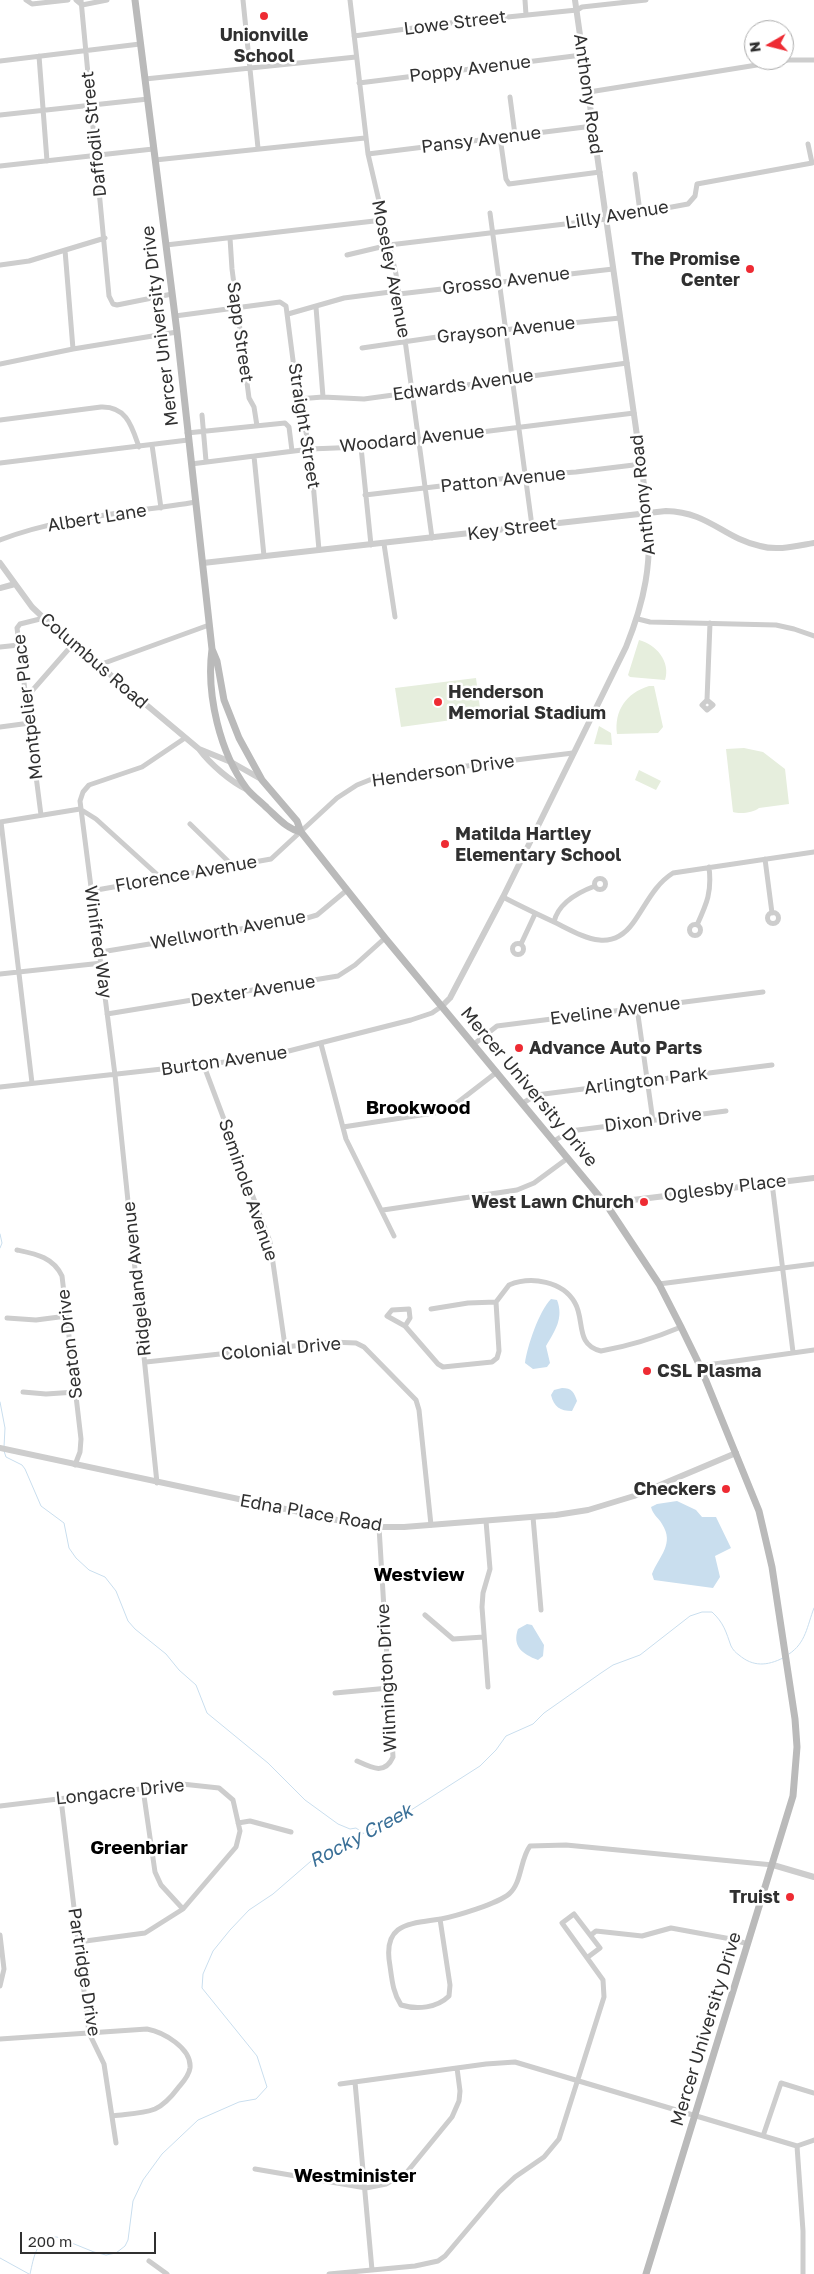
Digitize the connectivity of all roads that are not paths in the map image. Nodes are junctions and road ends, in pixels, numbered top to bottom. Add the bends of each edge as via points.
1 (68, 0) edge
2 (76, 0) edge
3 (106, 0) edge
4 (135, 0) edge
5 (242, 0) edge
6 (350, 0) edge
7 (525, 0) edge
8 (575, 0) edge
9 (646, 0) edge
10 (27, 1) edge
11 (81, 2) edge
12 (577, 10) junction
13 (526, 15) junction
14 (354, 36) junction
15 (140, 44) junction
16 (86, 50) junction
17 (582, 55) junction
18 (39, 56) junction
19 (356, 57) junction
20 (814, 60) edge
21 (0, 61) edge
22 (251, 68) junction
23 (145, 79) junction
24 (359, 83) junction
25 (589, 92) junction
26 (510, 97) dead end
27 (148, 99) junction
28 (90, 104) junction
29 (41, 110) junction
30 (0, 115) edge
31 (593, 126) junction
32 (514, 135) junction
33 (500, 137) junction
34 (366, 138) junction
35 (808, 144) dead end
36 (258, 148) junction
37 (153, 149) junction
38 (368, 154) junction
39 (96, 155) junction
40 (155, 160) junction
41 (46, 161) junction
42 (0, 166) edge
43 (600, 172) junction
44 (635, 174) dead end
45 (640, 212) junction
46 (490, 214) dead end
47 (606, 219) junction
48 (383, 220) junction
49 (492, 232) junction
50 (105, 238) junction
51 (230, 238) junction
52 (166, 245) junction
53 (389, 245) junction
54 (65, 250) junction
55 (347, 254) dead end
56 (0, 265) edge
57 (613, 269) junction
58 (498, 282) junction
59 (399, 293) junction
60 (172, 294) junction
61 (316, 307) junction
62 (237, 308) junction
63 (288, 314) junction
64 (175, 316) junction
65 (620, 318) junction
66 (504, 330) junction
67 (177, 332) junction
68 (406, 341) junction
69 (362, 348) dead end
70 (73, 349) junction
71 (0, 364) edge
72 (627, 364) junction
73 (512, 379) junction
74 (412, 392) junction
75 (324, 397) junction
76 (298, 399) junction
77 (634, 413) junction
78 (202, 415) dead end
79 (0, 420) edge
80 (257, 426) junction
81 (518, 428) junction
82 (204, 431) junction
83 (188, 436) junction
84 (418, 441) junction
85 (152, 445) junction
86 (139, 447) junction
87 (361, 447) junction
88 (310, 449) junction
89 (292, 451) junction
90 (254, 456) junction
91 (206, 461) junction
92 (0, 463) edge
93 (191, 464) junction
94 (642, 464) junction
95 (525, 477) junction
96 (425, 488) junction
97 (365, 495) junction
98 (196, 502) junction
99 (161, 508) junction
100 (648, 512) junction
101 (532, 526) junction
102 (432, 538) junction
103 (0, 540) edge
104 (814, 543) edge
105 (384, 544) junction
106 (371, 545) junction
107 (319, 550) junction
108 (264, 556) junction
109 (0, 563) edge
110 (203, 563) junction
111 (15, 584) junction
112 (0, 588) edge
113 (395, 617) dead end
114 (44, 618) junction
115 (638, 619) junction
116 (710, 623) junction
117 (209, 625) junction
118 (814, 636) edge
119 (73, 644) junction
120 (19, 645) junction
121 (0, 647) edge
122 (212, 649) junction
123 (99, 665) junction
124 (26, 694) junction
125 (707, 700) dead end
126 (30, 723) junction
127 (0, 727) edge
128 (185, 738) junction
129 (199, 749) junction
130 (573, 753) junction
131 (231, 762) junction
132 (262, 780) junction
133 (248, 790) junction
134 (80, 809) junction
135 (42, 815) junction
136 (1, 822) edge
137 (190, 824) dead end
138 (301, 832) junction
139 (814, 852) edge
140 (766, 859) junction
141 (233, 866) junction
142 (709, 867) junction
143 (161, 878) junction
144 (595, 886) dead end
145 (347, 890) junction
146 (91, 891) junction
147 (503, 897) junction
148 (772, 913) dead end
149 (535, 914) junction
150 (554, 922) junction
151 (697, 925) dead end
152 (385, 938) junction
153 (521, 944) dead end
154 (101, 952) junction
155 (102, 963) junction
156 (19, 972) junction
157 (0, 974) edge
158 (763, 992) dead end
159 (442, 1006) junction
160 (637, 1008) junction
161 (108, 1014) junction
162 (321, 1044) junction
163 (474, 1044) junction
164 (204, 1066) junction
165 (772, 1066) dead end
166 (497, 1072) junction
167 (115, 1075) junction
168 (647, 1080) junction
169 (32, 1083) junction
170 (0, 1087) edge
171 (523, 1103) junction
172 (726, 1111) dead end
173 (653, 1121) junction
174 (343, 1127) junction
175 (554, 1142) junction
176 (568, 1158) junction
177 (814, 1178) edge
178 (772, 1183) junction
179 (608, 1207) junction
180 (383, 1210) junction
181 (394, 1236) dead end
182 (17, 1250) dead end
183 (814, 1264) edge
184 (782, 1267) junction
185 (659, 1284) junction
186 (496, 1302) junction
187 (431, 1309) dead end
188 (67, 1316) junction
189 (7, 1318) dead end
190 (404, 1326) junction
191 (681, 1326) junction
192 (285, 1346) junction
193 (814, 1350) edge
194 (793, 1352) junction
195 (146, 1362) junction
196 (700, 1366) junction
197 (23, 1392) dead end
198 (76, 1392) junction
199 (0, 1448) edge
200 (736, 1453) junction
201 (75, 1465) junction
202 (157, 1483) junction
203 (533, 1516) junction
204 (486, 1521) junction
205 (431, 1525) junction
206 (379, 1527) junction
207 (541, 1610) dead end
208 (425, 1615) dead end
209 (484, 1637) junction
210 (488, 1687) dead end
211 (389, 1688) junction
212 (334, 1693) dead end
213 (358, 1761) dead end
214 (143, 1789) junction
215 (61, 1799) junction
216 (0, 1806) edge
217 (238, 1823) junction
218 (291, 1832) dead end
219 (773, 1865) junction
220 (814, 1877) edge
221 (183, 1909) junction
222 (440, 1919) junction
223 (0, 1935) edge
224 (591, 1936) junction
225 (78, 1942) junction
226 (748, 1944) junction
227 (588, 1957) junction
228 (0, 1986) edge
229 (89, 2033) junction
230 (0, 2040) edge
231 (458, 2068) junction
232 (578, 2080) junction
233 (355, 2082) junction
234 (340, 2084) dead end
235 (814, 2093) edge
236 (112, 2116) junction
237 (694, 2116) junction
238 (763, 2136) junction
239 (814, 2140) edge
240 (116, 2143) dead end
241 (797, 2146) junction
242 (255, 2169) dead end
243 (366, 2188) junction
244 (149, 2261) dead end
245 (372, 2270) junction
246 (167, 2274) edge
247 (328, 2274) edge
248 (646, 2274) edge
249 (803, 2274) edge

1 - 10 street via 32,4
2 - 11 street
3 - 11 street
4 - 15 main road, Mercer University Drive
5 - 22 street
6 - 14 street, Moseley Avenue
7 - 13 street
8 - 12 street, Anthony Road
9 - 12 street, Lowe Street
11 - 16 street, Daffodil Street
12 - 13 street, Lowe Street
12 - 17 street, Anthony Road
13 - 14 street, Lowe Street
14 - 19 street, Moseley Avenue
15 - 16 street
15 - 23 main road, Mercer University Drive
16 - 18 street
16 - 28 street, Daffodil Street
17 - 24 street, Poppy Avenue
17 - 25 street, Anthony Road
18 - 21 street
18 - 29 street
19 - 22 street
19 - 24 street, Moseley Avenue
20 - 25 street via 788,60
22 - 23 street
22 - 36 street
23 - 27 main road, Mercer University Drive
24 - 34 street, Moseley Avenue
25 - 31 street, Anthony Road
26 - 32 street
27 - 28 street
27 - 37 main road, Mercer University Drive
28 - 29 street
28 - 39 street, Daffodil Street
29 - 30 street
29 - 41 street
31 - 32 street, Pansy Avenue
31 - 43 street, Anthony Road
32 - 33 street, Pansy Avenue
33 - 38 street, Pansy Avenue
33 - 43 street via 509,184
34 - 36 street
34 - 38 street, Moseley Avenue
35 - 45 street, Lilly Avenue via 812,163 697,184 695,196 688,204
36 - 40 street
37 - 39 street
37 - 40 main road, Mercer University Drive
38 - 48 street, Moseley Avenue
39 - 41 street
39 - 50 street, Daffodil Street
40 - 52 main road, Mercer University Drive
41 - 42 street
43 - 47 street, Anthony Road
44 - 45 street
45 - 47 street, Lilly Avenue
46 - 49 street
47 - 49 street, Lilly Avenue
47 - 57 street, Anthony Road
48 - 51 street
48 - 53 street, Moseley Avenue
49 - 53 street, Lilly Avenue
49 - 58 street
50 - 54 street
50 - 60 street, Daffodil Street via 108,289 113,304
51 - 52 street
51 - 62 street, Sapp Street
52 - 60 main road, Mercer University Drive
53 - 55 street, Lilly Avenue
53 - 59 street, Moseley Avenue
54 - 56 street via 29,261
54 - 70 street
57 - 58 street, Grosso Avenue
57 - 65 street, Anthony Road
58 - 59 street, Grosso Avenue
58 - 66 street
59 - 61 street, Grosso Avenue via 344,298
59 - 68 street, Moseley Avenue
60 - 64 main road, Mercer University Drive
61 - 63 street, Grosso Avenue
61 - 75 street
62 - 63 street, Straight Street via 284,303
62 - 64 street
62 - 80 street, Sapp Street via 249,398
63 - 76 street, Straight Street
64 - 67 main road, Mercer University Drive
65 - 66 street, Grayson Avenue
65 - 72 street, Anthony Road
66 - 68 street, Grayson Avenue
66 - 73 street
67 - 70 street
67 - 83 main road, Mercer University Drive
68 - 69 street, Grayson Avenue
68 - 74 street, Moseley Avenue
70 - 71 street
72 - 73 street, Edwards Avenue
72 - 77 street, Anthony Road
73 - 74 street, Edwards Avenue
73 - 81 street
74 - 75 street, Edwards Avenue via 364,399
74 - 84 street, Moseley Avenue
75 - 76 street, Edwards Avenue
76 - 88 street, Straight Street
77 - 81 street, Woodard Avenue
77 - 94 street, Anthony Road
78 - 82 street
79 - 86 street via 114,408 125,415
80 - 82 street
80 - 89 street via 283,423 288,426
81 - 84 street, Woodard Avenue
81 - 95 street
82 - 83 street
82 - 91 street
83 - 85 street
83 - 93 main road, Mercer University Drive
84 - 87 street, Woodard Avenue
84 - 96 street, Moseley Avenue
85 - 86 street
85 - 99 street
86 - 92 street
87 - 88 street, Woodard Avenue
87 - 97 street
88 - 89 street, Woodard Avenue
88 - 107 street, Straight Street
89 - 90 street, Woodard Avenue
90 - 91 street, Woodard Avenue
90 - 108 street
91 - 93 street, Woodard Avenue
93 - 98 main road, Mercer University Drive
94 - 95 street, Patton Avenue
94 - 100 street, Anthony Road
95 - 96 street, Patton Avenue
95 - 101 street
96 - 97 street, Patton Avenue
96 - 102 street, Moseley Avenue
97 - 106 street
98 - 99 street, Albert Lane
98 - 110 main road, Mercer University Drive
99 - 103 street, Albert Lane via 76,520
100 - 101 street, Key Street
100 - 104 street, Key Street via 687,513 700,517 760,547 783,548
100 - 115 street, Anthony Road via 649,565
101 - 102 street, Key Street
102 - 105 street, Key Street
105 - 106 street, Key Street
105 - 113 street
106 - 107 street, Key Street
107 - 108 street, Key Street
108 - 110 street, Key Street
109 - 111 street, Columbus Road
110 - 117 main road, Mercer University Drive
111 - 112 street
111 - 114 street, Columbus Road
114 - 119 street, Columbus Road
114 - 120 street, Montpelier Place via 18,626
115 - 116 street
115 - 130 street, Anthony Road
116 - 118 street via 776,625
116 - 125 street
117 - 122 main road, Mercer University Drive
117 - 123 street
119 - 123 street, Columbus Road
119 - 124 street
120 - 121 street
120 - 124 street, Montpelier Place
122 - 131 main road, Mercer University Drive via 210,664 217,724
122 - 132 main road, Mercer University Drive via 231,720
123 - 128 street, Columbus Road
124 - 126 street, Montpelier Place
126 - 127 street
126 - 135 street, Montpelier Place
128 - 129 street, Columbus Road
128 - 134 street via 142,767 90,785 80,797
129 - 131 street, Columbus Road
129 - 133 street, Columbus Road
130 - 138 street, Henderson Drive via 377,777 337,798
130 - 147 street, Anthony Road
131 - 132 street, Columbus Road
131 - 133 main road, Mercer University Drive
132 - 138 main road, Mercer University Drive via 297,821
133 - 138 main road, Mercer University Drive via 290,830
134 - 135 street
134 - 143 street via 96,819
134 - 146 street, Winifred Way
135 - 136 street
136 - 156 street
137 - 141 street
138 - 141 street, Florence Avenue via 271,859
138 - 145 main road, Mercer University Drive
139 - 140 street
140 - 142 street
140 - 148 street
141 - 143 street, Florence Avenue
142 - 150 street via 680,870 666,877 655,888 632,925 610,939 583,937
142 - 151 street via 709,896
143 - 146 street, Florence Avenue
144 - 150 street via 573,896
145 - 152 main road, Mercer University Drive
145 - 154 street, Wellworth Avenue via 324,910 307,918
146 - 154 street, Winifred Way
147 - 149 street
147 - 159 street, Anthony Road via 450,998
149 - 150 street
149 - 153 street
152 - 159 main road, Mercer University Drive
152 - 161 street, Dexter Avenue via 338,976
154 - 155 street, Winifred Way
155 - 156 street
155 - 161 street, Winifred Way
156 - 157 street
156 - 169 street
158 - 160 street, Eveline Avenue
159 - 162 street, Burton Avenue via 432,1013
159 - 163 main road, Mercer University Drive
160 - 163 street, Eveline Avenue via 497,1026
160 - 168 street
161 - 167 street, Winifred Way
162 - 164 street, Burton Avenue via 261,1058
162 - 174 street
163 - 166 main road, Mercer University Drive
164 - 167 street, Burton Avenue
164 - 192 street, Seminole Avenue via 270,1242
165 - 168 street, Arlington Park
166 - 171 main road, Mercer University Drive
166 - 174 street via 453,1106 440,1112
167 - 169 street, Burton Avenue
167 - 195 street, Ridgeland Avenue
168 - 171 street, Arlington Park via 536,1095
168 - 173 street
169 - 170 street, Burton Avenue
171 - 175 main road, Mercer University Drive
172 - 173 street, Dixon Drive
173 - 175 street, Dixon Drive via 570,1131
174 - 180 street via 346,1139
175 - 176 main road, Mercer University Drive
176 - 179 main road, Mercer University Drive
176 - 180 street via 534,1183 517,1190
177 - 178 street, Oglesby Place
178 - 179 street, Oglesby Place via 616,1202
178 - 184 street
179 - 185 main road, Mercer University Drive
180 - 181 street
182 - 188 street, Seaton Drive via 42,1256 59,1270 64,1283
183 - 184 street
184 - 185 street
184 - 194 street
185 - 191 main road, Mercer University Drive
186 - 187 street
186 - 190 street via 498,1351 492,1362 443,1367
186 - 191 street via 515,1282 539,1281 555,1285 574,1302 586,1342 601,1351 637,1343
188 - 189 street via 36,1320
188 - 198 street, Seaton Drive
190 - 190 street via 410,1318 409,1308 392,1310 387,1314
191 - 196 main road, Mercer University Drive
192 - 195 street, Colonial Drive
192 - 205 street, Colonial Drive via 356,1343 372,1353 416,1400
193 - 194 street
194 - 196 street
195 - 202 street, Ridgeland Avenue
196 - 200 main road, Mercer University Drive
197 - 198 street
198 - 201 street, Seaton Drive via 81,1439
199 - 201 street, Edna Place Road
200 - 203 street, Edna Place Road via 602,1506
200 - 219 main road, Mercer University Drive via 764,1526 796,1727 796,1769 790,1810
201 - 202 street, Edna Place Road
202 - 206 street, Edna Place Road
203 - 204 street, Edna Place Road
203 - 207 street
204 - 205 street, Edna Place Road
204 - 209 street via 490,1569 482,1601
205 - 206 street, Edna Place Road
206 - 211 street, Wilmington Drive
208 - 209 street via 453,1638
209 - 210 street
211 - 212 street
211 - 213 street, Wilmington Drive via 393,1750 390,1763 376,1770
214 - 215 street, Longacre Drive
214 - 217 street, Longacre Drive via 182,1784 219,1788 233,1800
214 - 221 street via 154,1872 161,1885
215 - 216 street, Longacre Drive
215 - 225 street, Partridge Drive
217 - 218 street via 250,1822
217 - 221 street, Longacre Drive via 240,1837 236,1848
219 - 220 street
219 - 222 street via 539,1844 530,1846 525,1852 516,1883 509,1894
219 - 226 main road, Mercer University Drive
221 - 225 street, Longacre Drive via 145,1933
222 - 222 street via 404,1924 393,1933 388,1945 389,1960 395,1996 401,2005 412,2008 441,2004 449,1996
223 - 228 street via 4,1969
224 - 226 street via 596,1931 642,1936 671,1928
224 - 227 street via 600,1948
224 - 227 street via 574,1914 562,1923
225 - 229 street, Partridge Drive
226 - 237 main road, Mercer University Drive
227 - 232 street via 604,1980 604,1997
229 - 230 street
229 - 236 street, Partridge Drive via 104,2064
229 - 236 street via 157,2031 176,2044 189,2059 187,2076 163,2104 146,2112
231 - 232 street via 515,2062
231 - 233 street
231 - 243 street via 459,2101 452,2117 407,2172 386,2184
232 - 237 street
232 - 245 street via 564,2127 552,2148 499,2192 445,2256 430,2264
233 - 234 street
233 - 243 street
235 - 238 street via 781,2083
236 - 240 street, Partridge Drive
237 - 238 street
237 - 248 main road, Mercer University Drive
238 - 241 street
239 - 241 street
241 - 249 street via 804,2238
242 - 243 street
243 - 245 street
244 - 246 street
245 - 247 street

